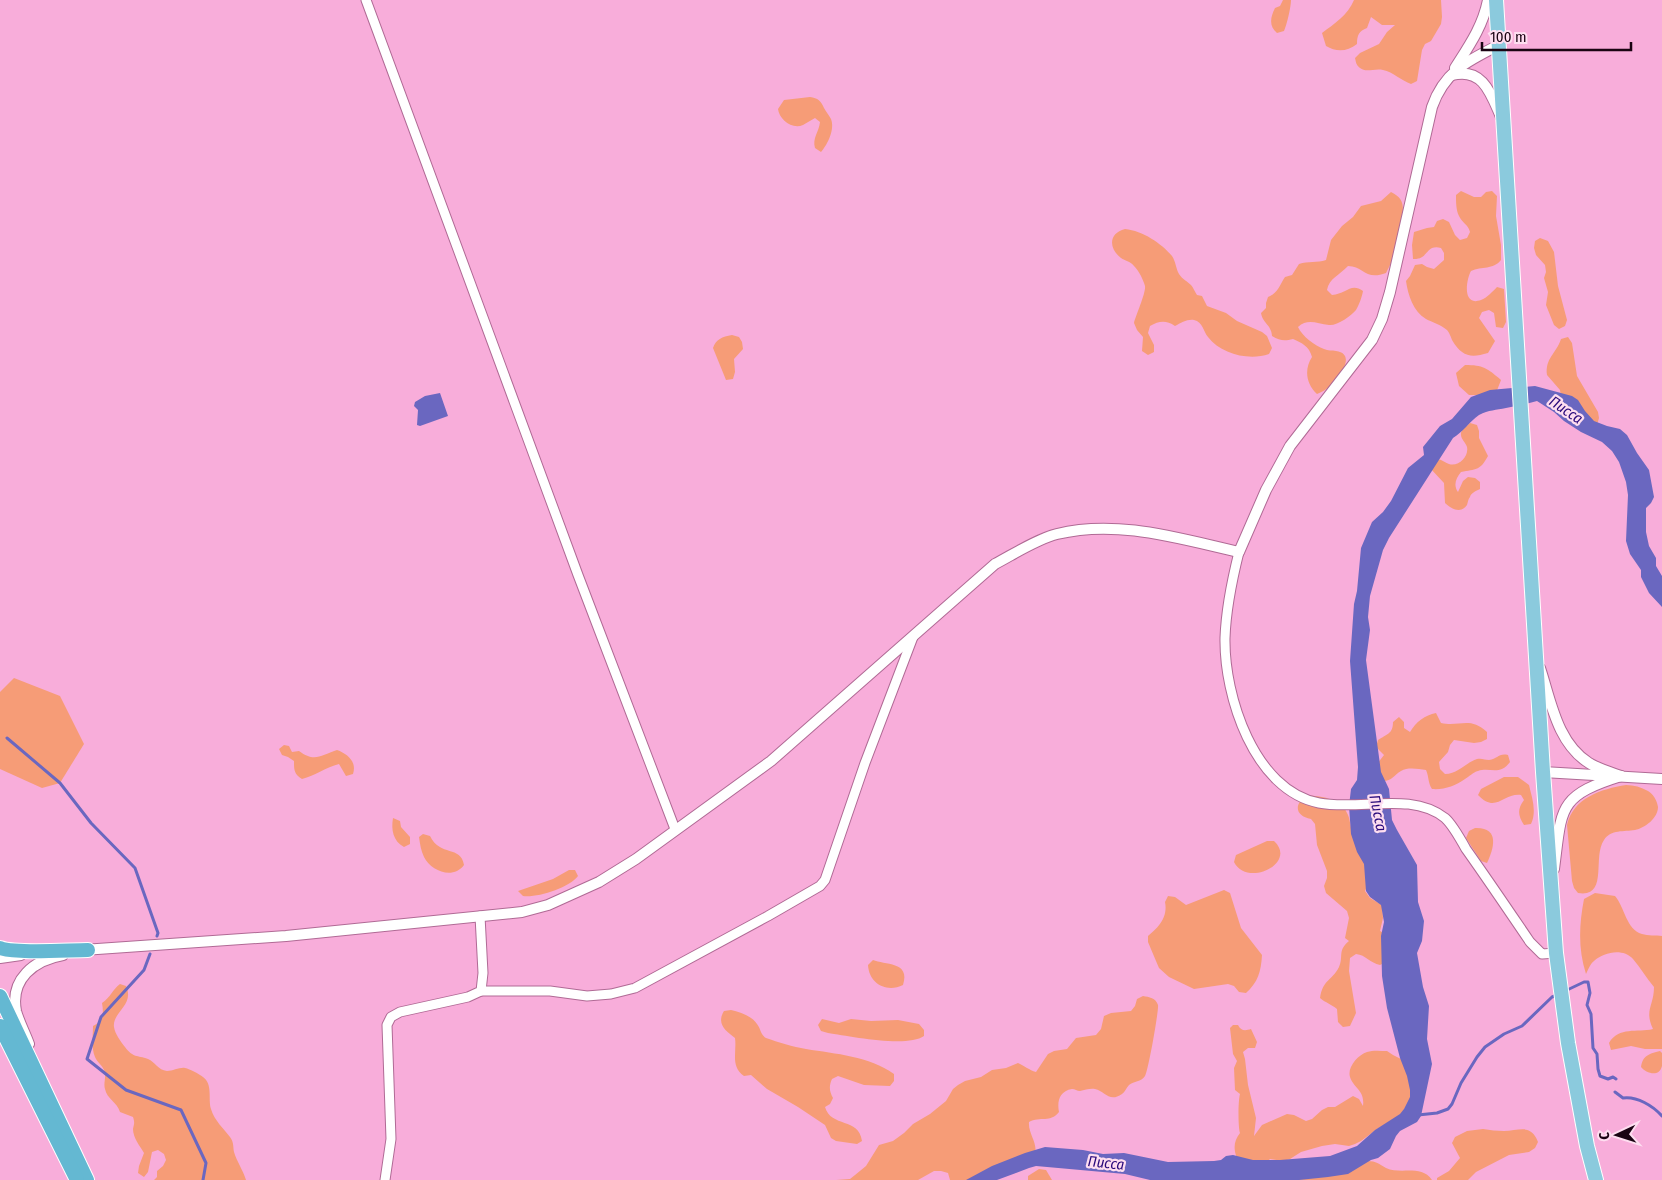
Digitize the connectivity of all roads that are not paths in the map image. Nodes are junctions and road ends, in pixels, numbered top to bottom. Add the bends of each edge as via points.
1 (366, 0) edge
2 (1488, 0) edge
3 (1496, 0) edge
4 (1499, 45) junction
5 (1449, 77) junction
6 (1504, 122) junction
7 (1239, 552) junction
8 (913, 637) junction
9 (1536, 653) junction
10 (1543, 772) junction
11 (1621, 776) junction
12 (1662, 780) edge
13 (675, 830) junction
14 (1552, 896) junction
15 (480, 916) junction
16 (0, 948) edge
17 (88, 950) junction
18 (1556, 953) junction
19 (0, 958) edge
20 (481, 991) junction
21 (0, 996) edge
22 (0, 1026) edge
23 (0, 1036) edge
24 (74, 1163) junction
25 (77, 1180) edge
26 (87, 1180) edge
27 (385, 1180) edge
28 (1596, 1180) edge

1 - 13 street
2 - 5 street via 1480,28
3 - 4 main road
4 - 5 street via 1464,64
4 - 6 main road
5 - 6 street via 1464,73 1482,81
5 - 7 street via 1437,93 1432,108 1382,319 1367,347 1290,446 1266,490
6 - 9 main road
7 - 8 street via 1117,528 1056,534 995,564
7 - 18 street via 1227,612 1226,662 1235,708 1256,753 1269,771 1285,788 1319,803 1422,806 1446,818 1530,942 1542,954
8 - 13 street via 771,761
8 - 20 street via 865,762 825,880 820,886 635,988 587,996 550,991
9 - 10 main road
9 - 11 street via 1560,730 1573,750 1589,763
10 - 11 street
10 - 14 main road
11 - 12 street
11 - 14 street via 1595,784 1576,795 1566,806 1560,823
13 - 15 street via 636,859 574,894 531,910
14 - 18 main road
15 - 17 street via 286,936
15 - 20 street
16 - 17 highway
17 - 19 street
17 - 24 street via 41,961 21,979 15,997 16,1012
18 - 28 main road via 1568,1043
20 - 27 street via 391,1016 387,1025 391,1139
21 - 24 highway
22 - 24 highway
23 - 24 highway
24 - 25 highway
24 - 26 highway

